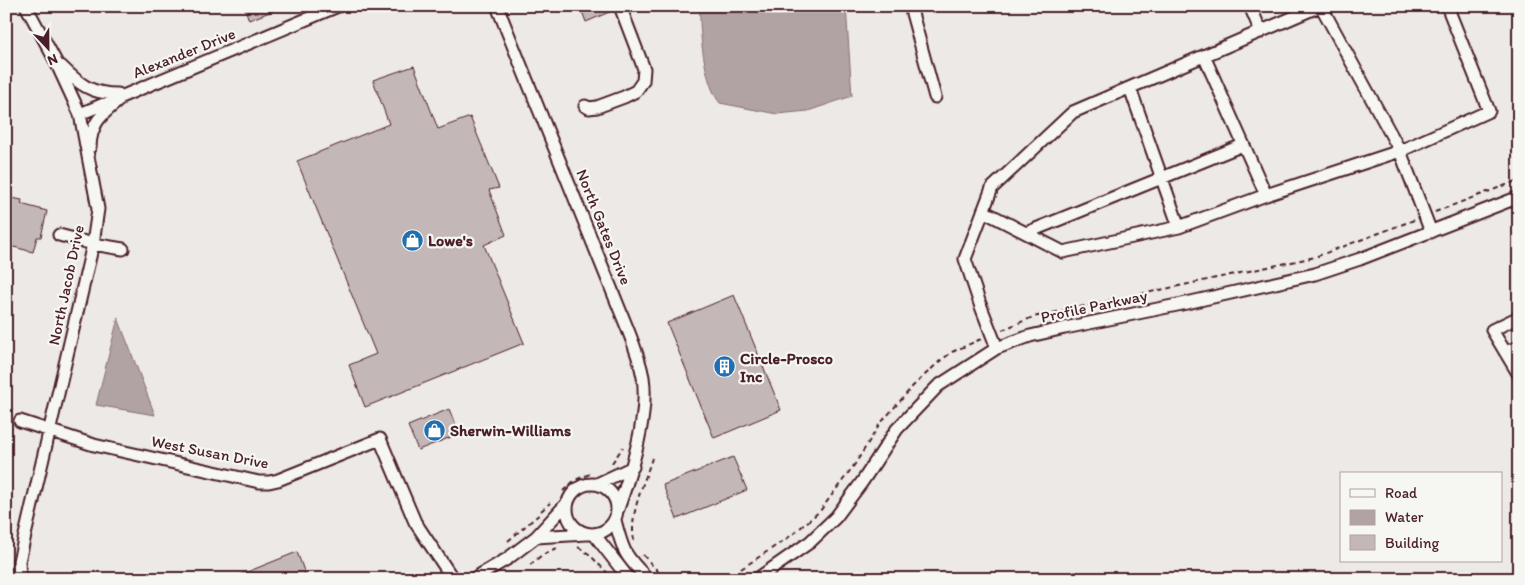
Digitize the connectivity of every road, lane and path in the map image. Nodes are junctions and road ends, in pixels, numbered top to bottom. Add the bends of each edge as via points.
1 (26, 6) edge
2 (338, 6) edge
3 (497, 6) edge
4 (620, 6) edge
5 (910, 6) edge
6 (1250, 6) edge
7 (1321, 6) edge
8 (1447, 6) edge
9 (1261, 32) junction
10 (1204, 56) junction
11 (55, 60) junction
12 (1130, 88) junction
13 (125, 94) junction
14 (935, 97) dead end
15 (585, 106) dead end
16 (80, 114) junction
17 (1243, 145) junction
18 (1400, 151) junction
19 (92, 175) junction
20 (1162, 178) junction
21 (1519, 180) edge
22 (1266, 195) junction
23 (1519, 197) edge
24 (983, 211) junction
25 (1424, 216) junction
26 (1179, 227) junction
27 (1430, 232) junction
28 (1026, 233) junction
29 (59, 235) dead end
30 (93, 244) junction
31 (123, 249) dead end
32 (1519, 317) edge
33 (1019, 322) dead end
34 (1519, 347) edge
35 (997, 348) junction
36 (960, 349) dead end
37 (1505, 352) junction
38 (1519, 375) edge
39 (20, 421) dead end
40 (50, 431) junction
41 (623, 447) dead end
42 (652, 458) dead end
43 (608, 466) dead end
44 (633, 467) junction
45 (596, 472) dead end
46 (597, 484) junction
47 (564, 497) junction
48 (554, 499) dead end
49 (541, 512) junction
50 (617, 514) junction
51 (545, 515) dead end
52 (590, 534) junction
53 (536, 537) junction
54 (508, 541) dead end
55 (634, 543) dead end
56 (571, 546) dead end
57 (560, 547) dead end
58 (641, 553) dead end
59 (530, 565) dead end
60 (20, 579) edge
61 (453, 579) edge
62 (473, 579) edge
63 (613, 579) edge
64 (628, 579) edge
65 (648, 579) edge
66 (665, 579) edge
67 (726, 579) edge
68 (756, 579) edge

1 - 11 street, North Jacob Drive
2 - 13 street, Alexander Drive
3 - 44 street, North Gates Drive via 637,356 643,379 644,403
4 - 15 street via 644,69 643,81 636,91 624,97 597,107
5 - 14 street
6 - 9 street
7 - 9 street
7 - 18 street
8 - 18 street via 1489,111
9 - 10 street
10 - 12 street
10 - 17 street
11 - 13 street, Alexander Drive via 88,89 103,94
11 - 16 street, North Jacob Drive
12 - 20 street
12 - 24 street via 1073,112 992,188
13 - 16 street, Alexander Drive
13 - 19 street, Alexander Drive via 98,118 92,131
16 - 19 street, North Jacob Drive
17 - 20 street
17 - 22 street
18 - 22 street
18 - 25 street
19 - 30 street, North Jacob Drive via 98,209
20 - 26 street
20 - 28 street
21 - 25 path
22 - 26 street
23 - 27 street, Profile Parkway
24 - 28 street
24 - 35 street via 965,259
25 - 27 street
25 - 33 path via 1315,257
26 - 28 street via 1063,252
27 - 35 street, Profile Parkway via 1315,274 1030,336
29 - 30 street
30 - 31 street
30 - 40 street, North Jacob Drive
32 - 37 street via 1492,330
34 - 37 street
35 - 68 street, Profile Parkway via 938,386 897,430 836,516 810,542
36 - 67 path via 940,361 913,386 880,424 820,511 792,535
37 - 38 street
39 - 40 street
40 - 60 street, North Jacob Drive via 19,561
40 - 61 street, West Susan Drive via 94,445 259,482 278,480 380,439 415,522
41 - 43 path
42 - 55 path via 634,514
44 - 46 street
44 - 50 street, North Gates Drive
45 - 47 path via 575,480
46 - 47 street via 589,483
46 - 50 street via 609,490 617,502
47 - 52 street via 568,518 579,531
47 - 53 street
48 - 49 path
49 - 51 path
49 - 54 path
50 - 52 street via 606,530
50 - 65 street via 621,545 627,557
52 - 53 street
52 - 64 street
53 - 62 street via 508,559
56 - 63 path via 578,546 589,554
57 - 59 path
58 - 66 path

